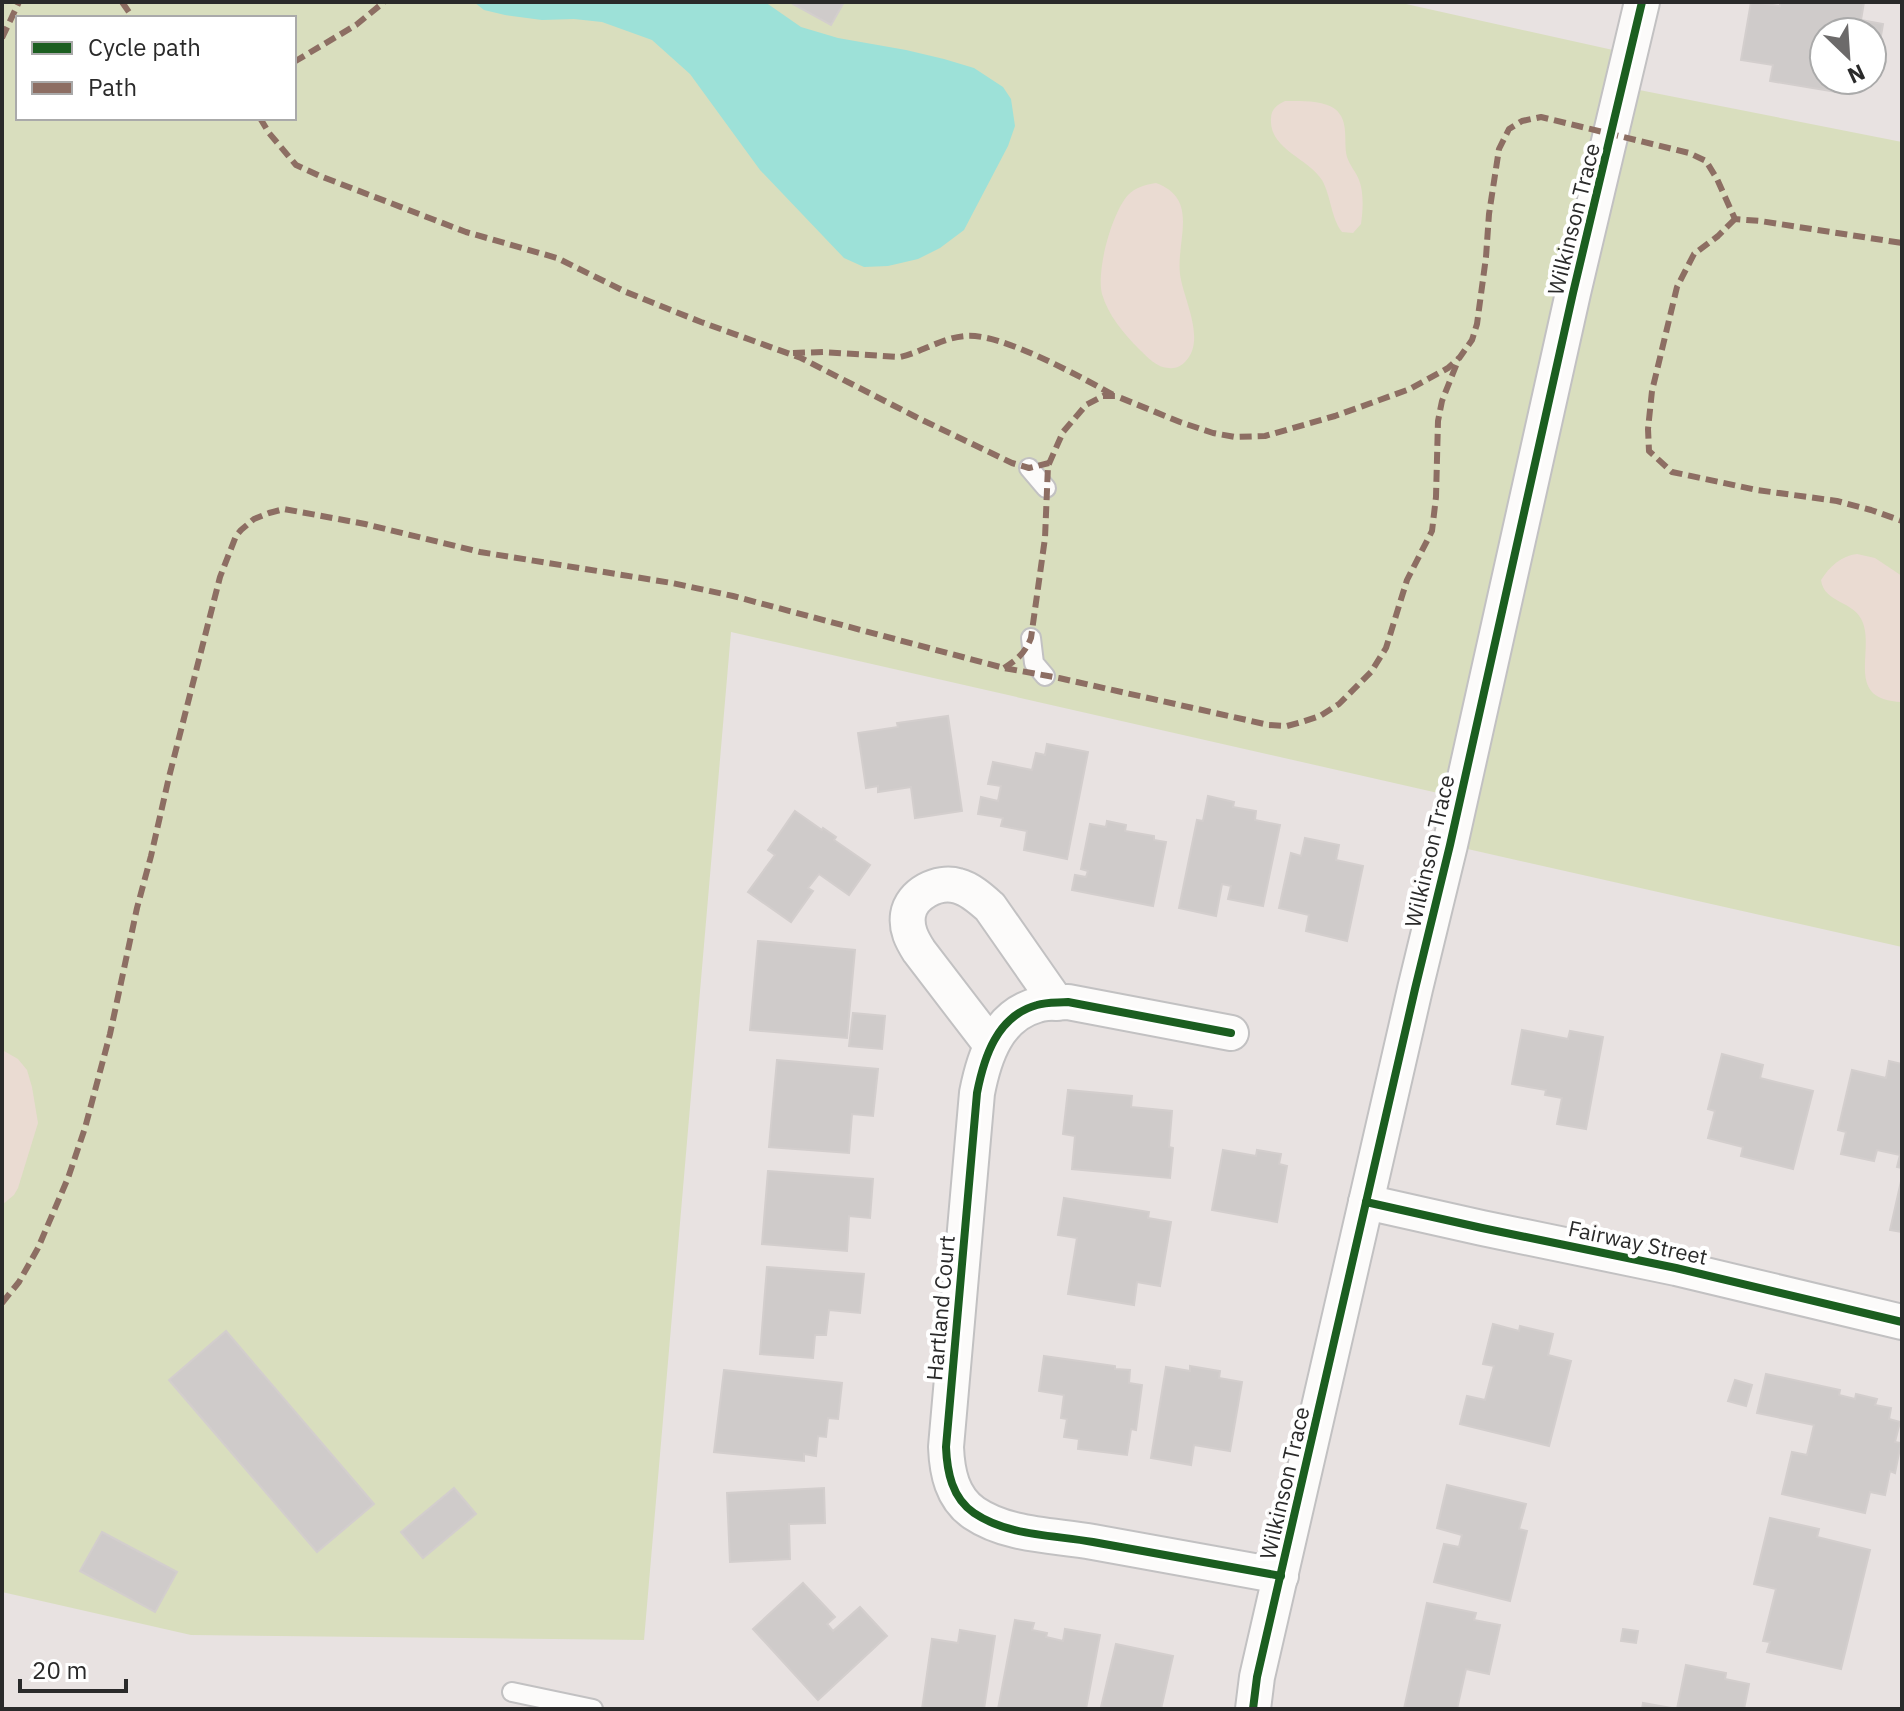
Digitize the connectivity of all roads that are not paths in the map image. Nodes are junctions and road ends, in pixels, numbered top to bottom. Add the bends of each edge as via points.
1 (1642, 2) edge
2 (1029, 468) dead end
3 (1046, 488) dead end
4 (1031, 638) dead end
5 (1045, 676) dead end
6 (1057, 1003) junction
7 (1231, 1033) dead end
8 (991, 1045) junction
9 (1366, 1202) junction
10 (1902, 1322) edge
11 (1281, 1576) junction
12 (512, 1692) dead end
13 (593, 1709) edge
14 (1253, 1709) edge

1 - 9 street, Wilkinson Trace
2 - 3 lane
4 - 5 lane via 1034,663
6 - 7 street, Hartland Court
6 - 8 street, Hartland Court via 1022,1011
6 - 8 street via 980,898 951,885 922,893 908,914 912,939
8 - 11 street, Hartland Court via 977,1093 947,1432 947,1463 955,1490 972,1512 998,1525
9 - 10 street, Fairway Street
9 - 11 street, Wilkinson Trace
11 - 14 street, Wilkinson Trace
12 - 13 lane

